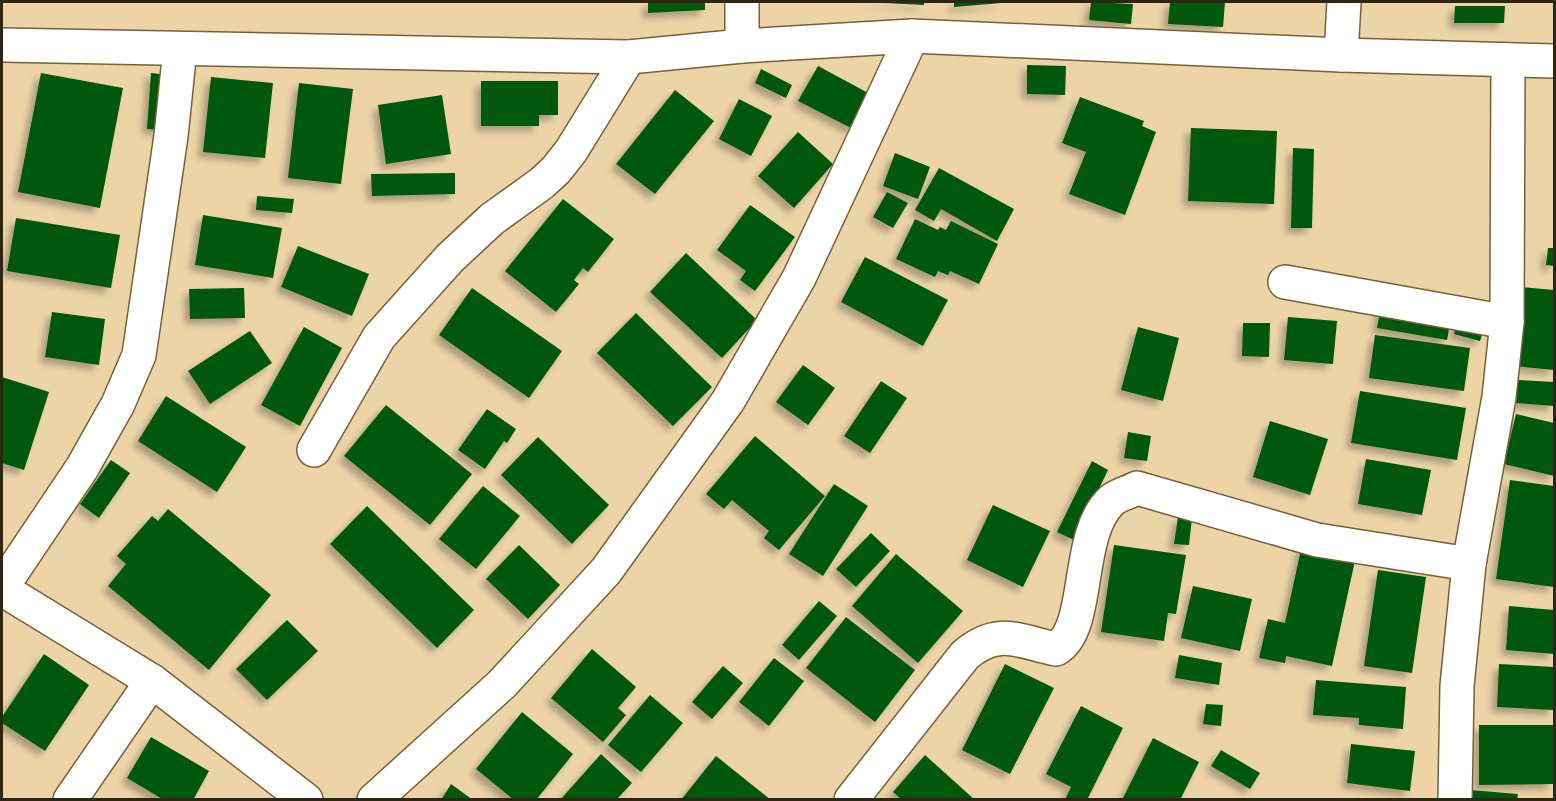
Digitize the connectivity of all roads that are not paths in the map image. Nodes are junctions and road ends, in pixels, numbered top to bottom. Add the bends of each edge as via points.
1 (742, 2) edge
2 (1344, 2) edge
3 (912, 36) junction
4 (2, 45) edge
5 (742, 46) junction
6 (180, 49) junction
7 (1341, 55) junction
8 (629, 57) junction
9 (1508, 60) junction
10 (1554, 61) edge
11 (1285, 282) dead end
12 (1508, 322) junction
13 (314, 450) dead end
14 (1469, 564) junction
15 (2, 588) edge
16 (152, 681) junction
17 (70, 800) edge
18 (306, 800) edge
19 (374, 800) edge
20 (851, 800) edge
21 (1455, 800) edge

1 - 5 street
2 - 7 street
3 - 5 street
3 - 7 street
3 - 19 street via 800,278 722,410 606,571 502,684
4 - 6 street
5 - 8 street
6 - 8 street
6 - 15 street via 139,355 118,404 82,468
7 - 9 street
8 - 13 street via 556,170 492,219 450,258 379,337
9 - 10 street
9 - 12 street
11 - 12 street
12 - 14 street via 1499,397
14 - 20 street via 1317,540 1137,488 1113,499 1094,523 1075,619 1062,646 1056,649 997,637 980,642 965,655
14 - 21 street via 1457,686
15 - 16 street
16 - 17 street
16 - 18 street

